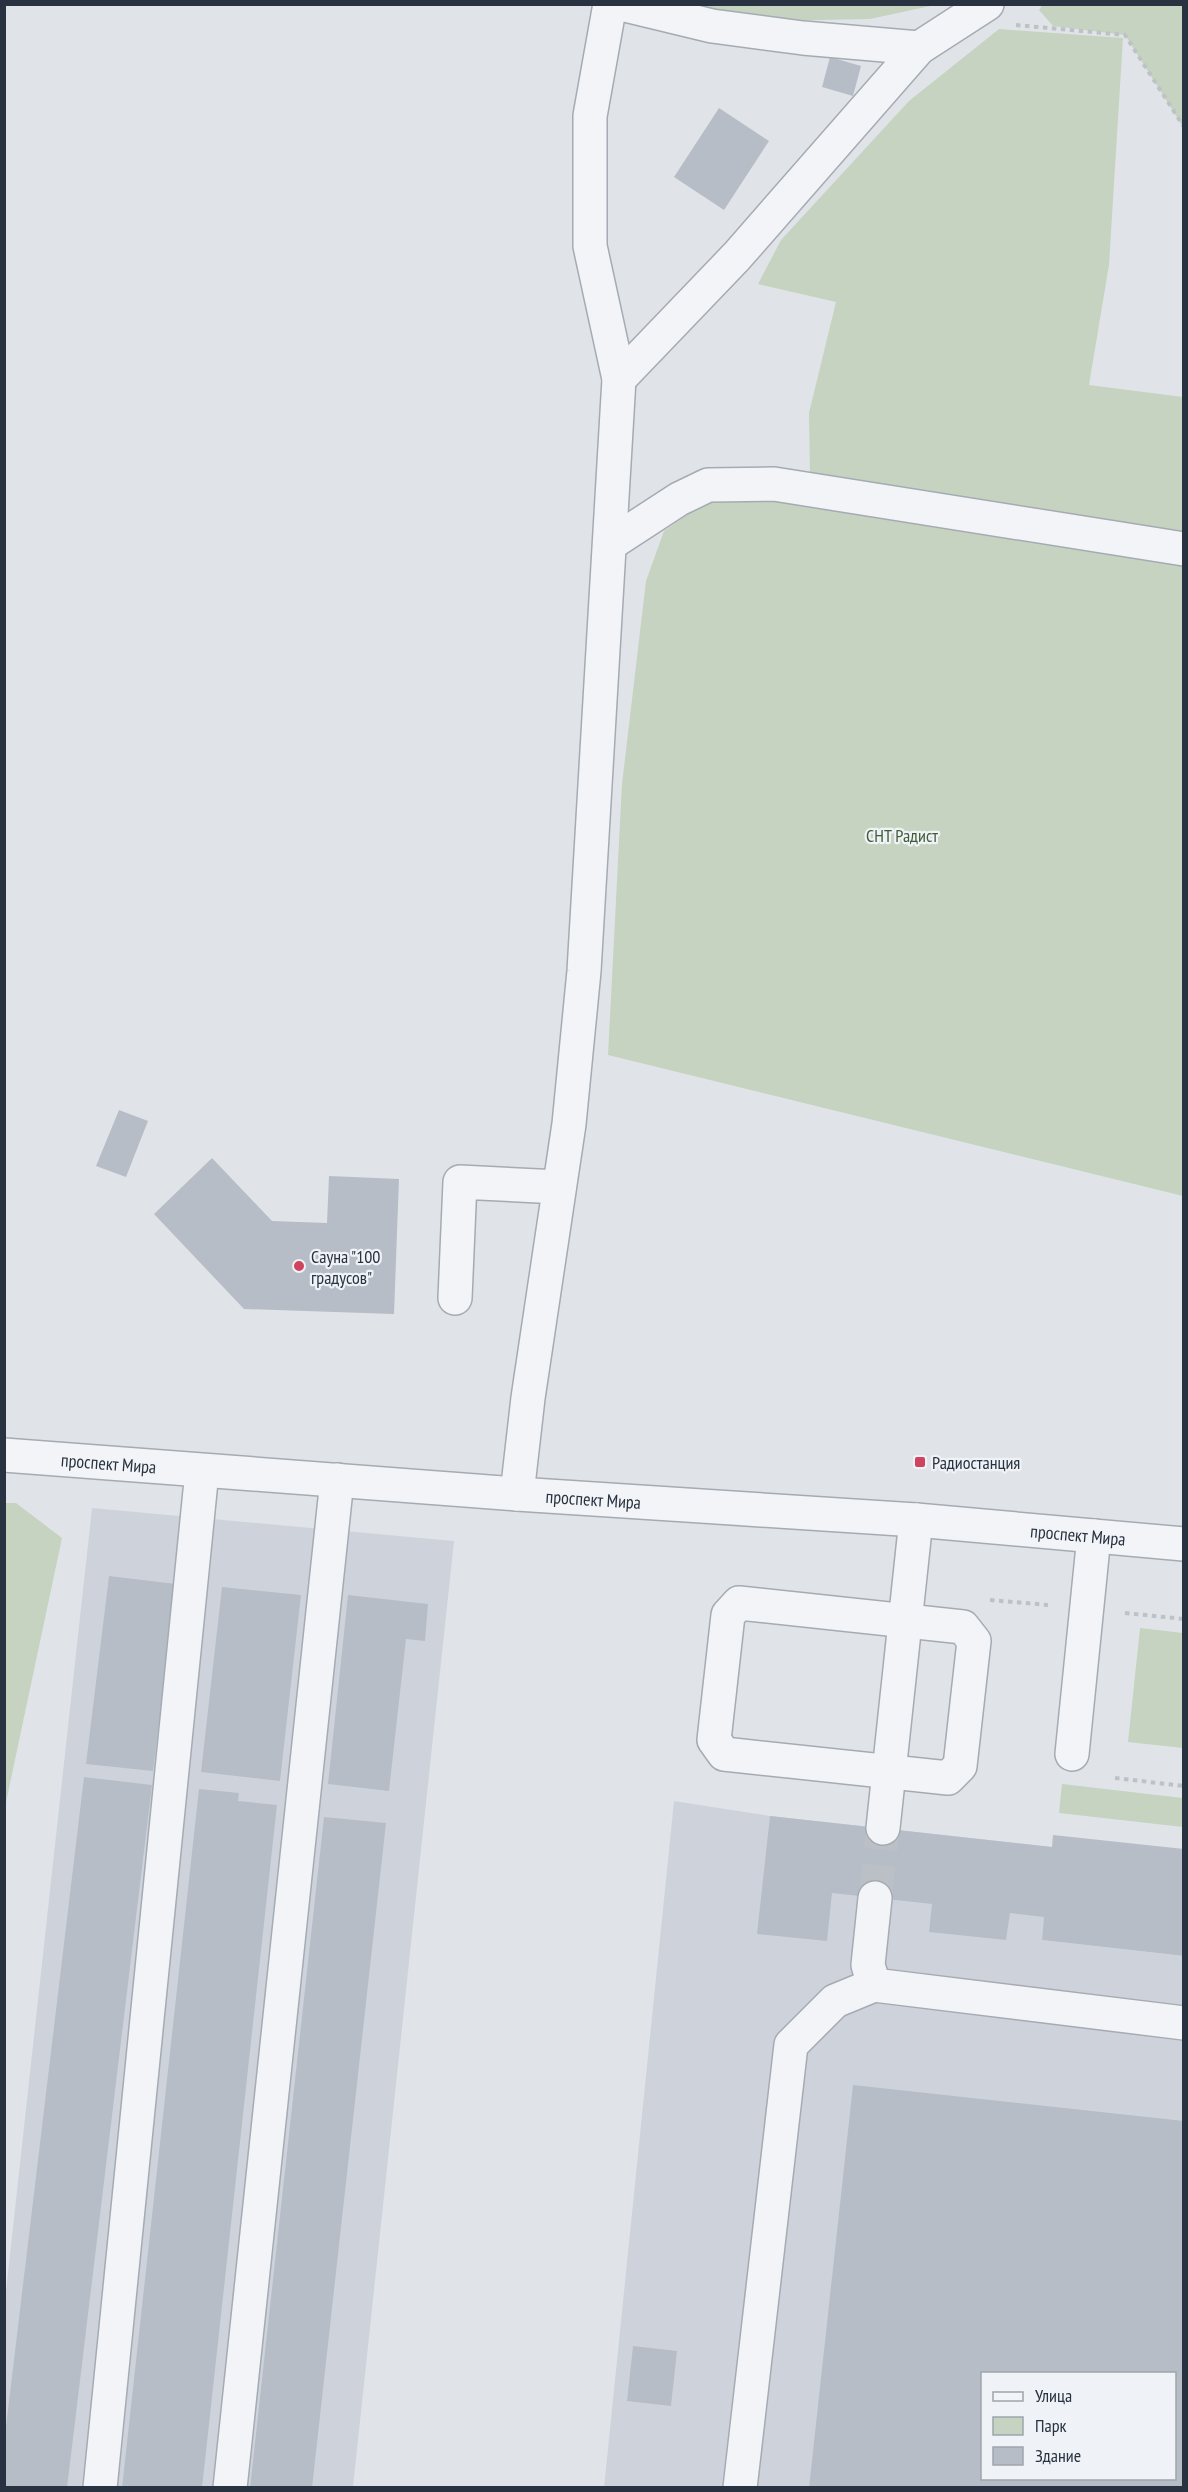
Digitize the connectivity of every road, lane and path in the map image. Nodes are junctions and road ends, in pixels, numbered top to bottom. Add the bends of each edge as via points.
1 (610, 4) edge
2 (621, 4) edge
3 (985, 6) edge
4 (919, 48) junction
5 (1184, 127) edge
6 (619, 379) junction
7 (610, 544) junction
8 (1184, 549) edge
9 (559, 1187) junction
10 (455, 1298) dead end
11 (4, 1455) edge
12 (202, 1471) junction
13 (337, 1480) junction
14 (517, 1494) junction
15 (916, 1520) junction
16 (1094, 1536) junction
17 (1184, 1544) edge
18 (979, 1598) dead end
19 (1086, 1609) junction
20 (1184, 1619) edge
21 (905, 1621) junction
22 (1072, 1754) dead end
23 (889, 1772) junction
24 (1115, 1778) dead end
25 (1184, 1786) edge
26 (883, 1828) tunnel mouth
27 (875, 1898) tunnel mouth
28 (874, 1985) junction
29 (1184, 2022) edge
30 (100, 2487) edge
31 (230, 2487) edge
32 (740, 2487) edge

1 - 6 street via 590,116 590,246
2 - 4 street via 712,26
3 - 4 street
3 - 5 path via 1001,24 1125,34
4 - 6 street via 737,256
6 - 7 street
7 - 8 street via 708,485 774,484
7 - 9 street via 584,971
9 - 10 street via 460,1182
9 - 14 street
11 - 12 street, проспект Мира
12 - 13 street, проспект Мира
12 - 30 street
13 - 14 street, проспект Мира
13 - 31 street
14 - 15 street, проспект Мира
15 - 16 street, проспект Мира
15 - 21 street
16 - 17 street, проспект Мира
16 - 19 street
18 - 19 path
19 - 20 path
19 - 22 street
21 - 23 street
21 - 23 street via 963,1627 974,1641 960,1766 948,1778
21 - 23 street via 739,1603 728,1615 714,1740 724,1754
23 - 26 street
24 - 25 path
27 - 28 street via 868,1965
28 - 29 street
28 - 32 street via 835,2001 791,2044

